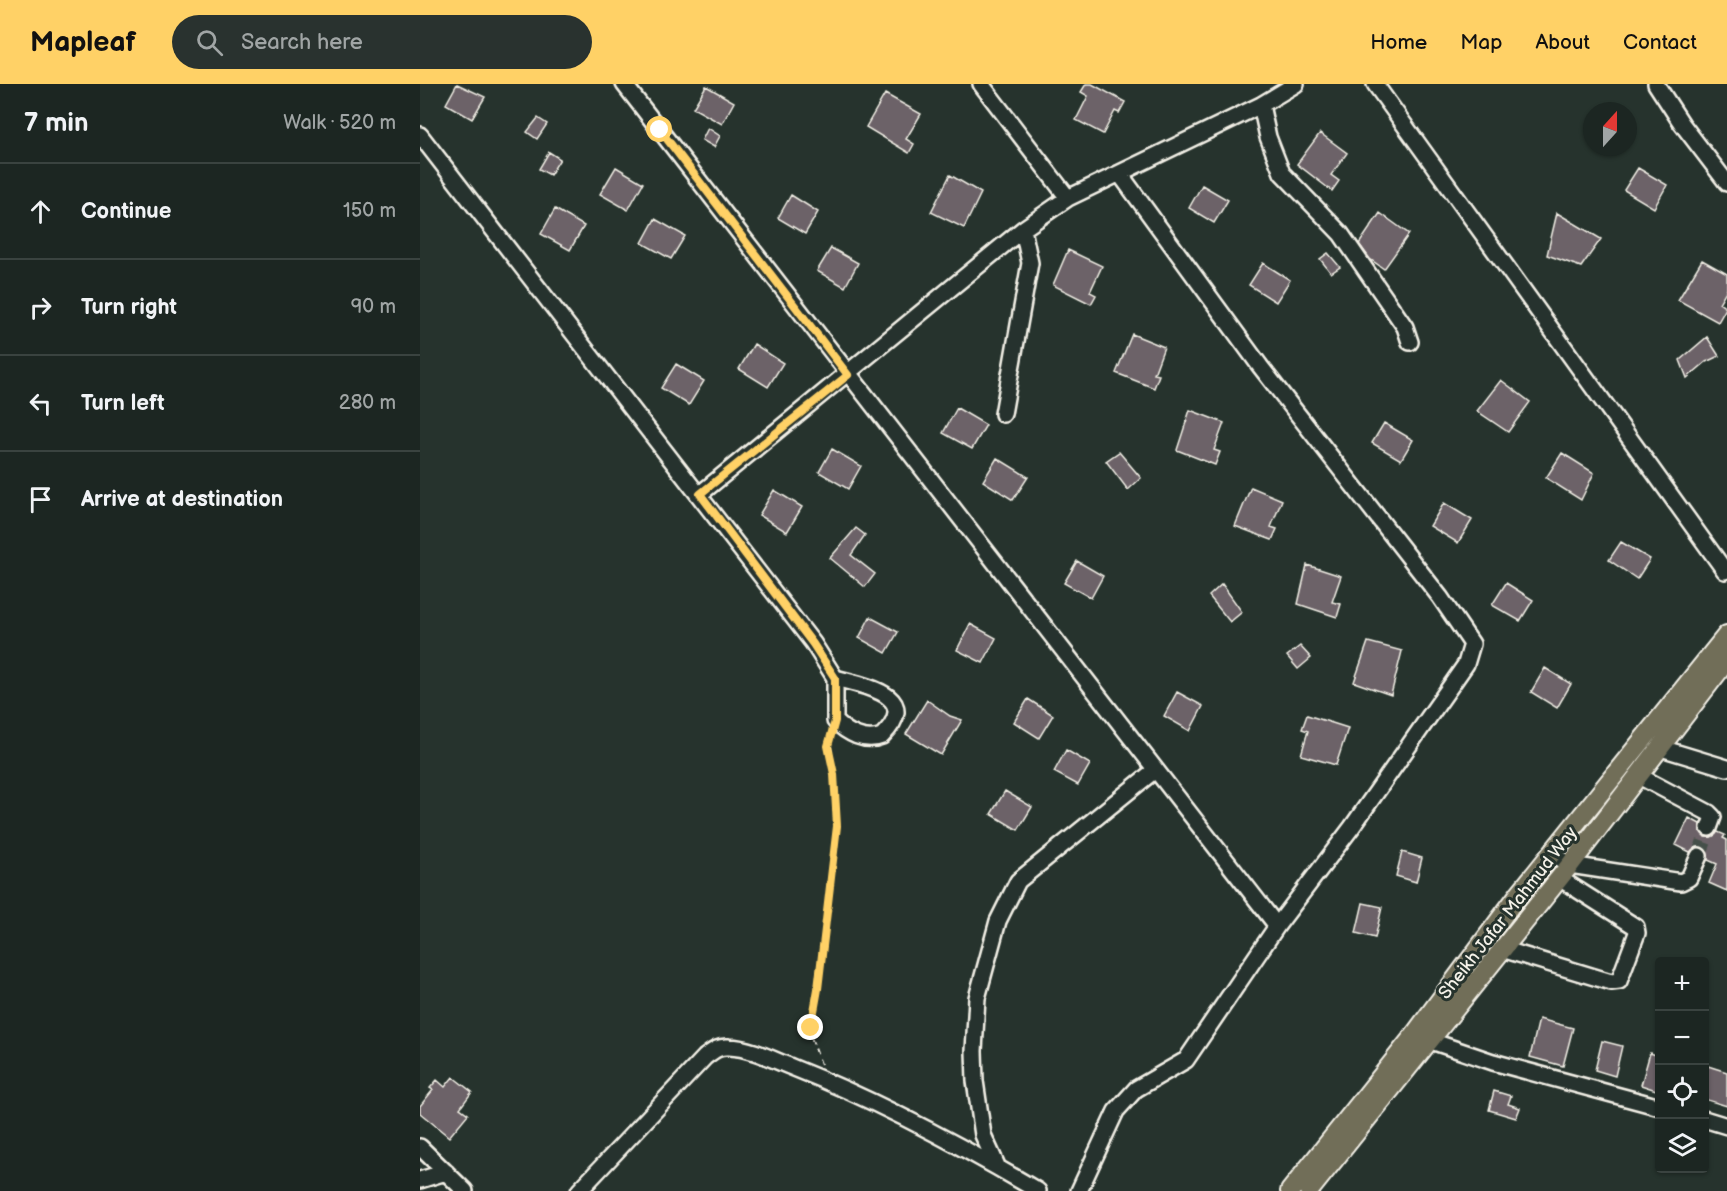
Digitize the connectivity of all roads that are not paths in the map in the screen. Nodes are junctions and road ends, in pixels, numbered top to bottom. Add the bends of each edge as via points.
1 (624, 84) edge
2 (981, 84) edge
3 (1375, 84) edge
4 (1656, 84) edge
5 (1287, 86) edge
6 (1261, 105) junction
7 (420, 135) edge
8 (1120, 174) junction
9 (1727, 183) edge
10 (1068, 198) junction
11 (1023, 229) junction
12 (1410, 342) dead end
13 (848, 375) junction
14 (1003, 414) dead end
15 (700, 494) junction
16 (1725, 571) dead end
17 (1727, 635) edge
18 (1727, 660) edge
19 (835, 678) junction
20 (1661, 748) junction
21 (1727, 768) edge
22 (1155, 770) junction
23 (1639, 776) junction
24 (1709, 828) dead end
25 (1551, 853) junction
26 (1699, 856) tunnel mouth
27 (1565, 871) junction
28 (1277, 926) junction
29 (1502, 949) junction
30 (1431, 1041) junction
31 (1655, 1106) edge
32 (1709, 1120) edge
33 (1727, 1125) edge
34 (420, 1147) edge
35 (998, 1168) junction
36 (446, 1172) junction
37 (420, 1180) edge
38 (465, 1191) edge
39 (579, 1191) edge
40 (1038, 1191) edge
41 (1078, 1191) edge
42 (1290, 1191) edge
43 (1309, 1191) edge

1 - 13 street
2 - 10 street
3 - 16 street
4 - 9 street
5 - 6 street
6 - 8 street
6 - 12 street via 1282,173 1341,234 1405,327
7 - 15 street
8 - 10 street
8 - 28 street via 1260,366 1440,597 1472,644 1467,664
10 - 11 street
11 - 13 street
11 - 14 street via 1030,263
13 - 15 street
13 - 22 street
15 - 19 street
17 - 25 main road, Sheikh Jafar Mahmud Way
18 - 20 main road, Sheikh Jafar Mahmud Way
19 - 19 street via 882,691 892,700 896,708 890,728 876,739 844,730 835,721
20 - 21 street
20 - 23 main road, Sheikh Jafar Mahmud Way
22 - 28 street
22 - 35 street via 1018,881 998,921 978,998 974,1051 983,1135
23 - 24 street via 1709,813 1713,817
23 - 27 main road, Sheikh Jafar Mahmud Way
25 - 27 street
25 - 42 main road, Sheikh Jafar Mahmud Way via 1412,1038
26 - 27 street via 1689,878 1681,882
27 - 29 main road, Sheikh Jafar Mahmud Way
27 - 29 street via 1636,927 1619,981 1611,982
28 - 41 street via 1186,1060 1136,1089 1116,1111
29 - 30 main road, Sheikh Jafar Mahmud Way
30 - 31 street
30 - 43 main road, Sheikh Jafar Mahmud Way
32 - 33 street
34 - 36 street
35 - 39 street via 827,1081 751,1051 728,1047 716,1048
35 - 40 street
36 - 37 street
36 - 38 street

